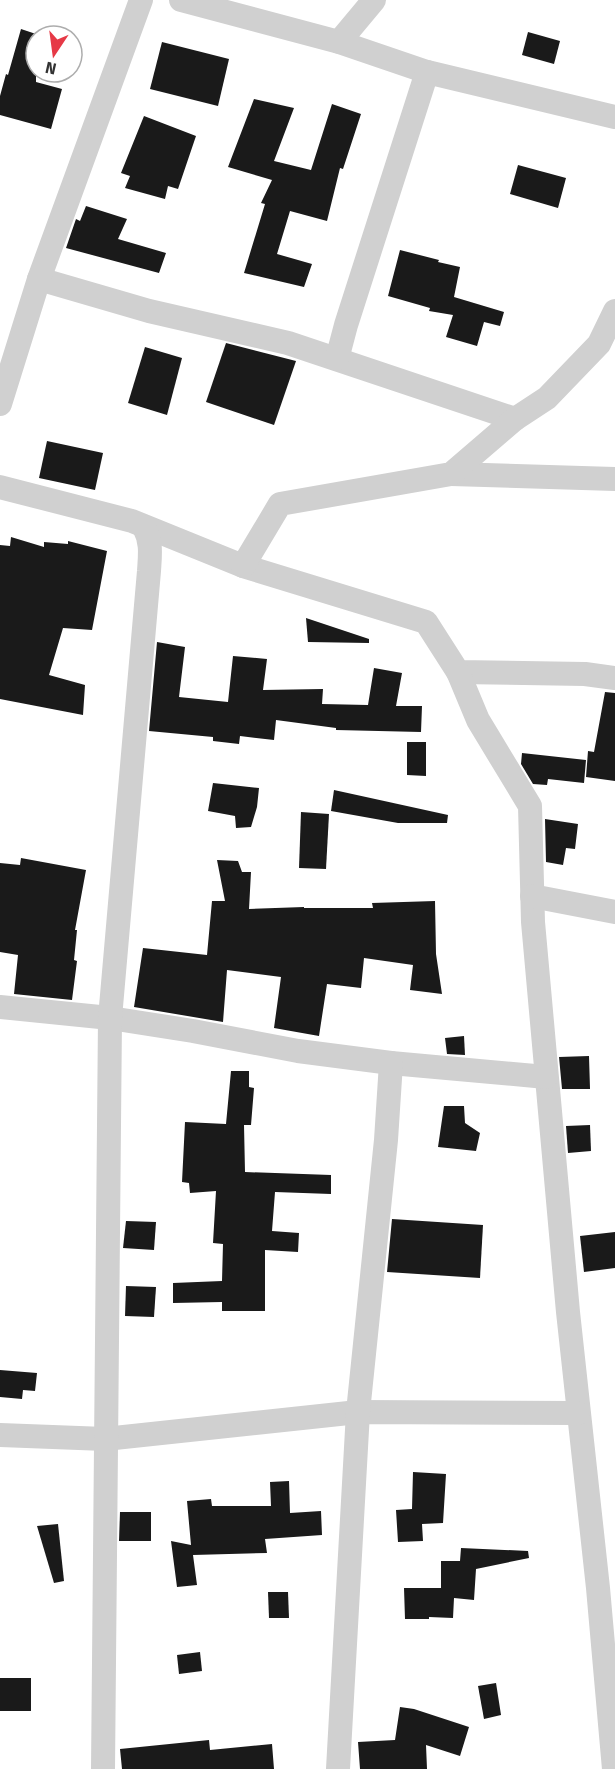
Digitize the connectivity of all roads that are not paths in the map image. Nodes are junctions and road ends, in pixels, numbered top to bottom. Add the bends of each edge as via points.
1 (141, 0) edge
2 (181, 0) edge
3 (374, 0) edge
4 (339, 42) junction
5 (428, 72) junction
6 (615, 117) edge
7 (39, 279) junction
8 (615, 311) edge
9 (337, 359) junction
10 (0, 404) edge
11 (515, 419) junction
12 (451, 474) junction
13 (615, 478) edge
14 (0, 486) edge
15 (144, 527) junction
16 (243, 566) junction
17 (458, 672) junction
18 (615, 678) edge
19 (532, 896) junction
20 (615, 912) edge
21 (0, 1007) edge
22 (110, 1018) junction
23 (391, 1063) junction
24 (546, 1077) junction
25 (358, 1413) junction
26 (578, 1413) junction
27 (0, 1435) edge
28 (105, 1439) junction
29 (607, 1594) edge
30 (103, 1769) edge
31 (338, 1769) edge
32 (614, 1769) edge

1 - 7 street
2 - 4 street
3 - 4 street
4 - 5 street
5 - 6 street
5 - 9 street
7 - 9 street
7 - 10 street
8 - 11 street via 599,344 547,398
9 - 11 street
11 - 12 street
12 - 13 street
12 - 16 street via 280,504
14 - 15 street
15 - 16 street
15 - 22 street via 151,547
16 - 17 street via 426,622
17 - 18 street
17 - 19 street via 478,720 530,806
19 - 20 street
19 - 24 street
21 - 22 street
22 - 23 street
22 - 28 street
23 - 24 street
23 - 25 street
24 - 26 street
25 - 26 street
25 - 28 street
25 - 31 street
26 - 29 street
27 - 28 street
28 - 30 street
29 - 32 street

